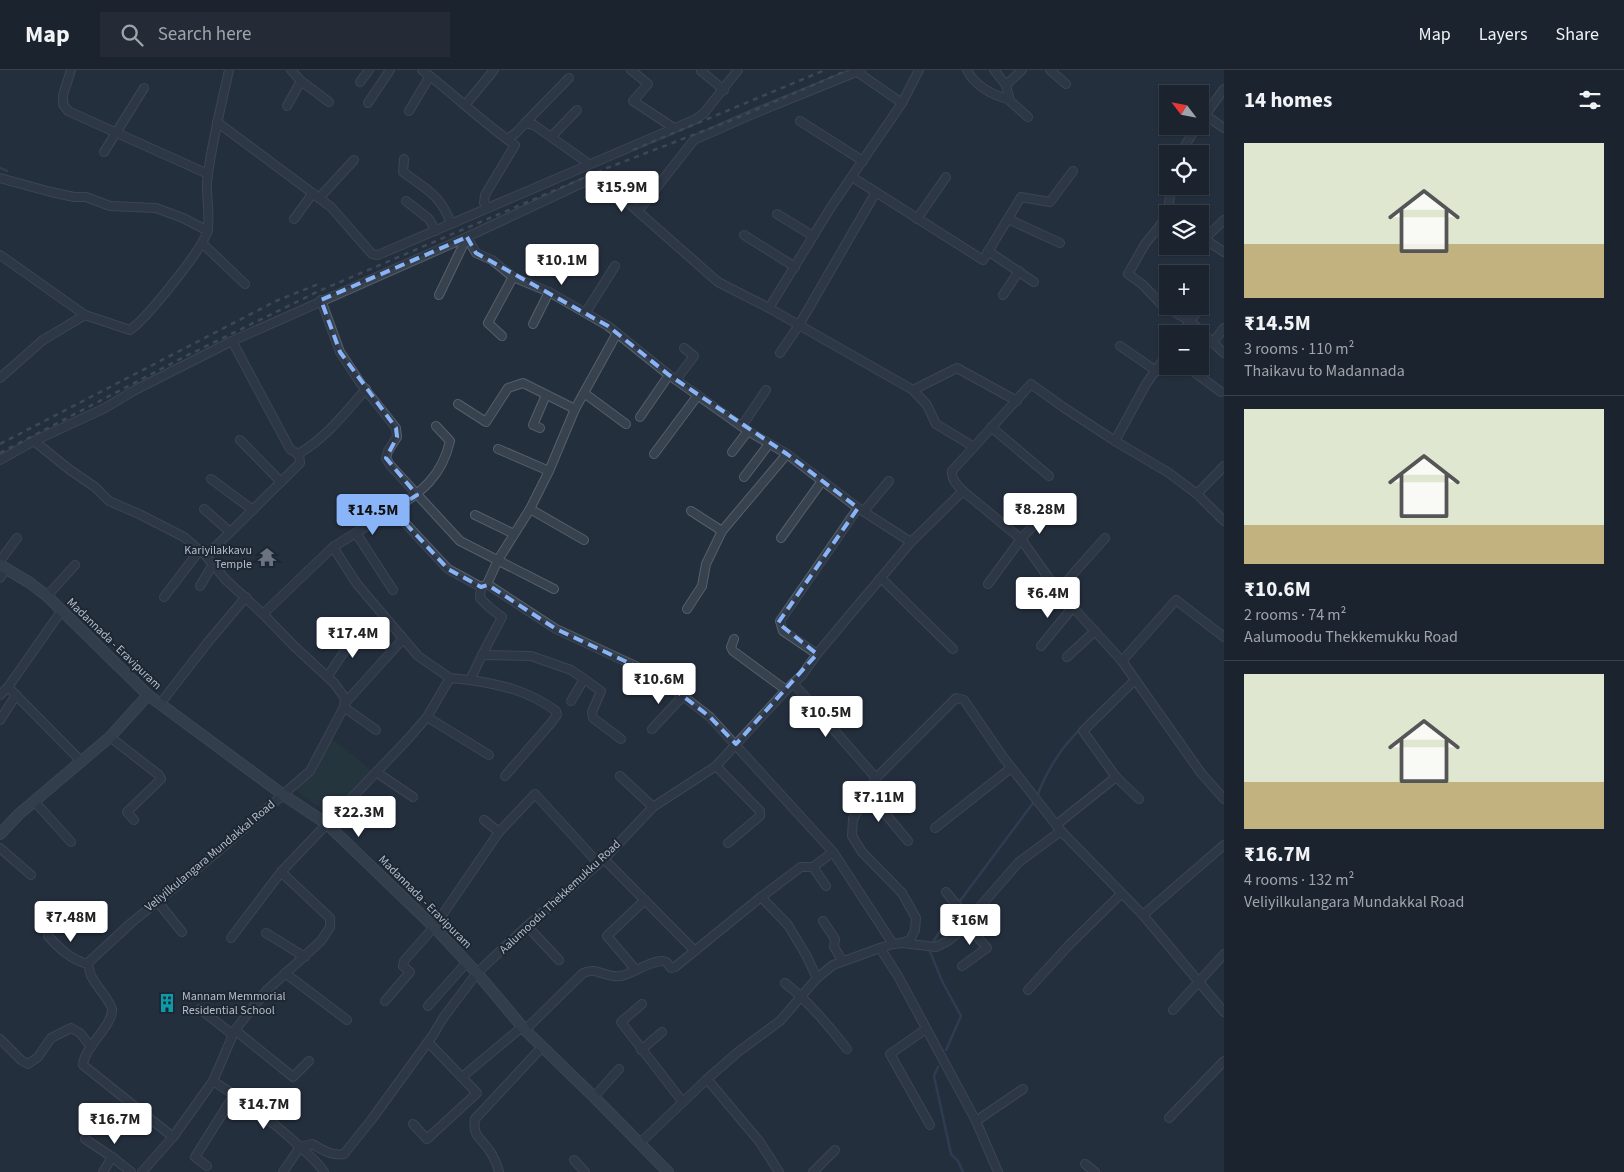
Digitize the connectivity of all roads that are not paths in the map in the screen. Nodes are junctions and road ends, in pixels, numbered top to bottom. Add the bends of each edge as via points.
1 (71, 70) edge
2 (229, 70) edge
3 (291, 70) edge
4 (369, 70) edge
5 (390, 70) edge
6 (422, 70) edge
7 (494, 70) edge
8 (631, 70) edge
9 (738, 70) edge
10 (919, 70) edge
11 (967, 70) edge
12 (994, 70) edge
13 (1022, 70) edge
14 (1050, 70) edge
15 (701, 71) dead end
16 (859, 71) edge
17 (430, 76) junction
18 (568, 78) dead end
19 (301, 81) junction
20 (360, 82) dead end
21 (1066, 84) dead end
22 (1006, 85) junction
23 (144, 88) dead end
24 (1224, 89) edge
25 (724, 90) junction
26 (1008, 99) junction
27 (329, 102) dead end
28 (368, 103) dead end
29 (902, 103) junction
30 (465, 105) junction
31 (287, 106) dead end
32 (577, 110) dead end
33 (1209, 110) edge
34 (409, 111) dead end
35 (1028, 117) dead end
36 (1209, 118) edge
37 (800, 121) dead end
38 (217, 122) junction
39 (525, 123) junction
40 (674, 128) junction
41 (1224, 128) edge
42 (117, 133) junction
43 (551, 137) junction
44 (507, 140) junction
45 (104, 152) dead end
46 (404, 159) dead end
47 (354, 160) dead end
48 (863, 161) junction
49 (588, 165) junction
50 (1073, 171) dead end
51 (208, 174) junction
52 (852, 177) junction
53 (946, 177) dead end
54 (0, 178) edge
55 (876, 192) junction
56 (316, 196) junction
57 (406, 200) dead end
58 (488, 208) junction
59 (638, 211) junction
60 (777, 214) dead end
61 (294, 219) dead end
62 (918, 219) junction
63 (1008, 219) junction
64 (1224, 220) edge
65 (451, 224) junction
66 (1159, 227) edge
67 (208, 231) junction
68 (436, 231) junction
69 (1209, 232) edge
70 (744, 235) dead end
71 (813, 236) junction
72 (467, 237) junction
73 (1060, 242) dead end
74 (1209, 242) edge
75 (202, 243) junction
76 (988, 251) junction
77 (1224, 252) edge
78 (0, 255) edge
79 (614, 266) dead end
80 (794, 267) junction
81 (1018, 271) junction
82 (513, 277) junction
83 (1034, 282) dead end
84 (245, 284) dead end
85 (550, 292) junction
86 (439, 295) dead end
87 (1003, 295) dead end
88 (321, 300) junction
89 (769, 308) junction
90 (586, 312) junction
91 (84, 314) junction
92 (1195, 315) edge
93 (1190, 321) junction
94 (533, 324) dead end
95 (799, 324) junction
96 (1187, 325) edge
97 (1224, 328) edge
98 (617, 333) junction
99 (502, 336) dead end
100 (232, 341) junction
101 (1213, 342) junction
102 (1120, 346) dead end
103 (684, 348) dead end
104 (1224, 352) edge
105 (780, 353) dead end
106 (1159, 365) edge
107 (1155, 370) junction
108 (669, 375) junction
109 (1198, 375) edge
110 (0, 378) edge
111 (676, 380) junction
112 (366, 389) junction
113 (766, 390) dead end
114 (913, 390) junction
115 (584, 392) junction
116 (1221, 392) dead end
117 (546, 395) junction
118 (698, 395) junction
119 (1017, 401) junction
120 (458, 404) dead end
121 (575, 409) junction
122 (640, 417) dead end
123 (626, 424) dead end
124 (436, 426) dead end
125 (991, 427) junction
126 (540, 428) dead end
127 (745, 429) junction
128 (240, 440) dead end
129 (34, 441) junction
130 (1115, 441) junction
131 (769, 444) junction
132 (974, 447) junction
133 (498, 449) dead end
134 (732, 452) dead end
135 (299, 453) junction
136 (654, 454) dead end
137 (787, 454) junction
138 (0, 460) edge
139 (1224, 466) edge
140 (549, 471) junction
141 (744, 476) dead end
142 (1049, 476) dead end
143 (211, 479) dead end
144 (822, 480) junction
145 (889, 481) dead end
146 (281, 482) junction
147 (963, 491) junction
148 (1196, 494) junction
149 (417, 495) junction
150 (204, 509) dead end
151 (530, 509) junction
152 (253, 510) junction
153 (393, 510) junction
154 (691, 510) dead end
155 (861, 510) junction
156 (475, 515) dead end
157 (1042, 516) dead end
158 (1222, 517) edge
159 (230, 532) junction
160 (722, 532) junction
161 (356, 533) junction
162 (514, 534) junction
163 (17, 538) dead end
164 (781, 538) dead end
165 (1104, 538) dead end
166 (1021, 539) junction
167 (584, 540) dead end
168 (911, 542) junction
169 (332, 547) junction
170 (203, 553) junction
171 (498, 560) junction
172 (2, 564) edge
173 (213, 564) junction
174 (75, 565) dead end
175 (0, 578) edge
176 (881, 578) junction
177 (988, 584) dead end
178 (200, 586) dead end
179 (484, 586) junction
180 (554, 589) dead end
181 (393, 590) dead end
182 (1058, 591) junction
183 (47, 596) junction
184 (164, 597) dead end
185 (246, 597) junction
186 (1073, 607) junction
187 (687, 609) dead end
188 (62, 610) junction
189 (263, 614) junction
190 (359, 629) dead end
191 (1095, 631) junction
192 (403, 638) junction
193 (1224, 638) edge
194 (734, 639) dead end
195 (1040, 646) dead end
196 (952, 650) dead end
197 (817, 654) junction
198 (482, 655) junction
199 (1067, 657) dead end
200 (1122, 661) junction
201 (328, 676) junction
202 (450, 678) junction
203 (584, 679) junction
204 (470, 680) junction
205 (1135, 680) junction
206 (793, 683) junction
207 (8, 687) junction
208 (786, 690) junction
209 (0, 695) edge
210 (16, 695) junction
211 (148, 695) junction
212 (683, 696) junction
213 (571, 701) dead end
214 (160, 704) junction
215 (345, 705) junction
216 (427, 717) junction
217 (0, 720) edge
218 (652, 729) dead end
219 (376, 730) dead end
220 (110, 737) junction
221 (621, 739) dead end
222 (736, 744) junction
223 (489, 754) dead end
224 (82, 762) junction
225 (716, 766) junction
226 (1011, 768) junction
227 (376, 772) junction
228 (505, 776) dead end
229 (620, 776) dead end
230 (1116, 777) junction
231 (876, 778) junction
232 (867, 792) junction
233 (282, 794) junction
234 (412, 797) dead end
235 (1139, 799) dead end
236 (1224, 799) edge
237 (35, 802) junction
238 (653, 807) junction
239 (134, 820) dead end
240 (484, 820) dead end
241 (327, 824) junction
242 (935, 828) dead end
243 (1058, 828) junction
244 (0, 832) edge
245 (499, 832) junction
246 (908, 840) dead end
247 (71, 842) dead end
248 (728, 842) dead end
249 (1224, 844) edge
250 (0, 848) edge
251 (833, 852) junction
252 (601, 861) junction
253 (813, 867) junction
254 (281, 872) junction
255 (30, 875) dead end
256 (826, 886) dead end
257 (946, 892) dead end
258 (1121, 894) junction
259 (760, 897) junction
260 (645, 900) junction
261 (157, 902) junction
262 (1143, 915) junction
263 (823, 921) dead end
264 (968, 923) junction
265 (527, 926) junction
266 (434, 927) junction
267 (182, 932) dead end
268 (266, 933) dead end
269 (48, 936) dead end
270 (232, 938) dead end
271 (902, 943) junction
272 (893, 944) junction
273 (880, 948) junction
274 (695, 951) junction
275 (1224, 954) edge
276 (305, 957) junction
277 (559, 960) dead end
278 (842, 960) junction
279 (467, 962) junction
280 (88, 964) junction
281 (962, 966) dead end
282 (636, 970) junction
283 (285, 973) junction
284 (478, 973) junction
285 (817, 978) junction
286 (785, 983) dead end
287 (1199, 983) junction
288 (1028, 990) dead end
289 (801, 996) junction
290 (385, 1002) dead end
291 (642, 1004) dead end
292 (428, 1006) dead end
293 (200, 1009) dead end
294 (1173, 1010) dead end
295 (1224, 1012) edge
296 (347, 1020) dead end
297 (523, 1028) junction
298 (926, 1029) junction
299 (234, 1032) junction
300 (662, 1032) dead end
301 (0, 1039) edge
302 (428, 1042) junction
303 (91, 1047) junction
304 (542, 1047) junction
305 (847, 1049) dead end
306 (641, 1050) junction
307 (309, 1061) dead end
308 (1224, 1061) edge
309 (619, 1069) dead end
310 (462, 1077) junction
311 (707, 1079) junction
312 (213, 1081) junction
313 (1023, 1089) dead end
314 (234, 1095) junction
315 (594, 1097) junction
316 (682, 1101) junction
317 (1169, 1118) dead end
318 (976, 1121) junction
319 (413, 1124) dead end
320 (930, 1125) dead end
321 (173, 1136) junction
322 (85, 1139) dead end
323 (640, 1143) junction
324 (300, 1147) junction
325 (835, 1150) dead end
326 (112, 1157) junction
327 (574, 1160) dead end
328 (1085, 1164) dead end
329 (207, 1166) dead end
330 (582, 1171) edge
331 (103, 1172) edge
332 (131, 1172) edge
333 (142, 1172) edge
334 (283, 1172) edge
335 (324, 1172) edge
336 (499, 1172) edge
337 (668, 1172) edge
338 (779, 1172) edge
339 (813, 1172) edge
340 (998, 1172) edge
341 (1095, 1172) edge

1 - 42 street via 62,104 68,110
2 - 38 street
3 - 19 street
4 - 20 street
5 - 28 street
6 - 17 street
7 - 30 street
8 - 40 street via 648,84 633,101
9 - 25 street
10 - 29 street
11 - 26 street via 972,80
12 - 22 street
13 - 22 street
14 - 21 street
15 - 25 street
16 - 29 street
16 - 59 street via 754,112 694,140
17 - 30 street
17 - 34 street
18 - 39 street
19 - 27 street
19 - 31 street
22 - 26 street
23 - 42 street
24 - 33 street
25 - 40 street via 704,113
26 - 35 street
29 - 48 street
30 - 44 street
32 - 43 street
36 - 41 street
37 - 48 street
38 - 51 street
38 - 56 street
39 - 43 street via 534,125
39 - 44 street
40 - 49 street
42 - 45 street
42 - 51 street
43 - 49 street
44 - 58 street via 515,145 485,195 484,203
46 - 65 street via 403,172 437,196
47 - 56 street
48 - 52 street
49 - 58 street
50 - 63 street via 1050,202 1021,196
51 - 67 street
52 - 55 street
52 - 71 street
53 - 62 street
54 - 67 street via 51,192 86,197 110,206 156,208
55 - 62 street
55 - 95 street
56 - 61 street
56 - 68 street via 331,207 372,254 378,256
57 - 68 street via 429,219
58 - 65 street
59 - 72 street via 608,180 591,179
59 - 89 street via 718,282
60 - 71 street
62 - 76 street via 983,260
63 - 73 street
63 - 76 street
64 - 69 street
65 - 68 street
66 - 93 street via 1128,274 1162,305
67 - 75 street
70 - 80 street
71 - 80 street
72 - 82 street via 476,253 492,260
72 - 86 street
72 - 88 street
74 - 77 street
75 - 84 street
75 - 91 street via 140,323 130,330
76 - 81 street
78 - 91 street
79 - 90 street
80 - 89 street
81 - 83 street
81 - 87 street
82 - 85 street
82 - 99 street via 488,323
85 - 90 street
85 - 94 street
88 - 100 street
88 - 112 street via 340,352
89 - 95 street
90 - 98 street
91 - 110 street via 43,340
92 - 93 street
93 - 96 street
93 - 101 street
95 - 105 street
95 - 114 street
97 - 101 street
98 - 108 street
98 - 115 street
100 - 129 street
100 - 135 street via 290,449
101 - 104 street
102 - 107 street
103 - 111 street via 694,356
106 - 107 street
107 - 130 street
108 - 111 street
108 - 122 street
109 - 116 street
111 - 118 street
112 - 135 street via 338,421
112 - 149 street via 396,428 397,437 386,458
113 - 127 street
114 - 119 street via 957,368
114 - 132 street via 927,405 936,424
115 - 121 street
115 - 123 street
117 - 120 street via 523,384 508,388 486,422
117 - 121 street
117 - 126 street via 533,424
118 - 127 street
118 - 136 street
119 - 125 street
119 - 130 street via 1031,384
121 - 140 street
124 - 149 street via 450,441 436,474
125 - 132 street
125 - 142 street
127 - 131 street
127 - 134 street
128 - 146 street
129 - 138 street
129 - 170 street via 109,501 184,537
130 - 148 street via 1170,473
131 - 137 street
131 - 141 street
132 - 147 street via 952,471 953,480
133 - 140 street
135 - 146 street via 300,463
137 - 144 street
137 - 160 street
139 - 148 street
140 - 151 street
143 - 152 street
144 - 155 street
144 - 164 street
145 - 155 street
146 - 152 street
147 - 166 street
147 - 168 street, Aalumoodu Thekkemukku Road
148 - 158 street
149 - 153 street
149 - 171 street via 460,541
150 - 159 street
151 - 162 street
151 - 167 street
152 - 159 street
153 - 161 street
153 - 179 street via 448,569
154 - 160 street
155 - 168 street
155 - 197 street via 780,621 783,631
156 - 162 street
157 - 166 street
159 - 170 street
160 - 187 street via 706,564 702,586
161 - 169 street
161 - 181 street
162 - 171 street
163 - 172 street
165 - 182 street
166 - 177 street
166 - 182 street
168 - 176 street, Aalumoodu Thekkemukku Road
169 - 189 street
169 - 192 street via 357,584
170 - 173 street
170 - 184 street
171 - 179 street
171 - 180 street
172 - 175 street
172 - 183 main road, Madannada - Eravipuram
173 - 178 street
173 - 185 street
174 - 183 street
176 - 196 street
176 - 197 street, Aalumoodu Thekkemukku Road
179 - 198 street via 480,598 502,617
179 - 212 street via 556,629 657,676
182 - 186 street
183 - 188 main road, Madannada - Eravipuram
185 - 189 street
185 - 214 street
186 - 191 street
186 - 195 street
188 - 207 street
188 - 211 main road, Madannada - Eravipuram
189 - 201 street
190 - 201 street
191 - 199 street
191 - 200 street
192 - 202 street via 418,656
192 - 215 street, Veliyilkulangara Mundakkal Road
193 - 200 street via 1176,600
194 - 208 street via 733,651
197 - 206 street, Aalumoodu Thekkemukku Road
198 - 203 street via 531,656 571,670
198 - 204 street
200 - 205 street
201 - 215 street via 345,698
202 - 204 street
202 - 216 street
203 - 213 street
203 - 221 street via 601,691 592,712 593,718
204 - 228 street via 507,686 556,711 551,723
205 - 230 street via 1083,731
205 - 236 street via 1201,773
206 - 208 street, Aalumoodu Thekkemukku Road
206 - 231 street
207 - 209 street
207 - 210 street
208 - 222 street, Aalumoodu Thekkemukku Road
210 - 217 street
210 - 224 street
211 - 214 main road, Madannada - Eravipuram
211 - 220 main road
212 - 218 street
212 - 222 street via 710,717
214 - 233 main road, Madannada - Eravipuram
215 - 219 street
215 - 233 street, Veliyilkulangara Mundakkal Road via 310,771
216 - 223 street
216 - 227 street
220 - 224 main road
220 - 239 street via 161,779 127,812
222 - 225 street, Aalumoodu Thekkemukku Road
222 - 251 street
224 - 237 main road
225 - 238 street, Aalumoodu Thekkemukku Road
225 - 248 street via 760,811 760,816
226 - 231 street via 964,700 956,698
226 - 242 street
226 - 243 street
227 - 234 street
227 - 241 street
229 - 238 street
230 - 235 street
230 - 243 street
231 - 232 street
232 - 246 street
232 - 271 street via 853,819 852,836 862,852 902,892 916,918 913,936
233 - 241 main road, Madannada - Eravipuram
233 - 261 street, Veliyilkulangara Mundakkal Road
237 - 244 main road
237 - 247 street
238 - 252 street, Aalumoodu Thekkemukku Road
240 - 245 street
241 - 254 street
241 - 266 main road, Madannada - Eravipuram
243 - 258 street
243 - 264 street via 1019,862
245 - 252 street via 535,794
245 - 266 street
249 - 262 street
250 - 255 street
251 - 253 street
251 - 272 street
252 - 260 street
252 - 265 street, Aalumoodu Thekkemukku Road
253 - 256 street
253 - 259 street via 801,867
254 - 270 street
254 - 276 street via 330,918 326,935
257 - 264 street
258 - 262 street
258 - 288 street via 1068,945
259 - 274 street
259 - 285 street via 788,925
260 - 274 street
260 - 282 street via 607,936
261 - 267 street
261 - 280 street, Veliyilkulangara Mundakkal Road
262 - 287 street
263 - 278 street
264 - 271 street via 936,947
264 - 281 street via 987,948
265 - 277 street
265 - 284 street, Aalumoodu Thekkemukku Road
266 - 279 main road, Madannada - Eravipuram
266 - 290 street via 404,961 403,966 410,972
268 - 276 street
269 - 280 street via 77,961
271 - 272 street
272 - 273 street
273 - 278 street
273 - 298 street
274 - 282 street via 675,967 657,961
275 - 287 street
276 - 283 street
278 - 285 street
279 - 284 main road, Madannada - Eravipuram
279 - 292 street
280 - 303 street via 93,980 112,1007 106,1025
282 - 297 street via 621,976 607,976 590,970 583,973
283 - 296 street
283 - 299 street via 266,991
284 - 297 main road, Madannada - Eravipuram
284 - 302 street, Aalumoodu Thekkemukku Road
285 - 289 street
286 - 289 street
287 - 294 street
287 - 295 street
289 - 305 street
289 - 311 street via 780,1021
291 - 306 street via 621,1022
293 - 299 street
297 - 304 main road, Madannada - Eravipuram
297 - 310 street
298 - 318 street
298 - 320 street via 890,1054
299 - 307 street via 293,1077
299 - 312 street
300 - 306 street
301 - 303 street via 28,1064 38,1057 51,1038 71,1028 80,1033
302 - 310 street
302 - 324 street, Aalumoodu Thekkemukku Road via 344,1154 330,1154 312,1144
303 - 321 street via 83,1066
304 - 315 main road, Madannada - Eravipuram
304 - 336 street via 475,1119 477,1136 489,1149
306 - 316 street
308 - 317 street
309 - 315 street
310 - 319 street via 477,1093 427,1139
311 - 316 street
311 - 338 street via 759,1141
312 - 314 street
312 - 321 street
313 - 318 street
314 - 324 street
314 - 329 street via 195,1157
315 - 323 main road, Madannada - Eravipuram
316 - 323 street
318 - 340 street
321 - 333 street
322 - 326 street
323 - 337 main road, Madannada - Eravipuram
324 - 334 street
324 - 335 street
325 - 339 street
326 - 331 street
326 - 332 street
327 - 330 street
328 - 341 street

